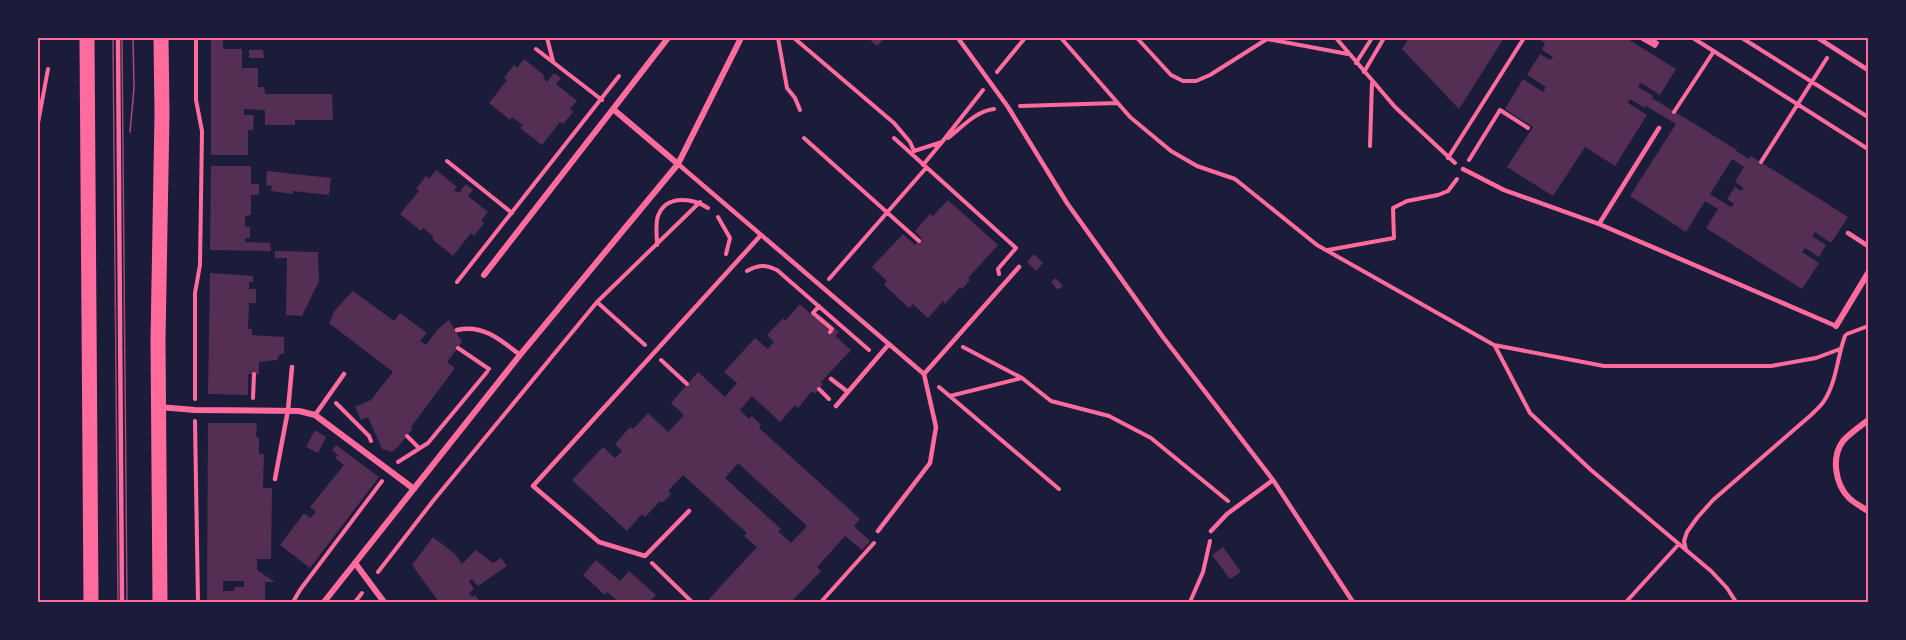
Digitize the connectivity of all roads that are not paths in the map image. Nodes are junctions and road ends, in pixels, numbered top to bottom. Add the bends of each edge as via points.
1 (87, 38) edge
2 (118, 38) edge
3 (161, 38) edge
4 (668, 38) edge
5 (741, 38) edge
6 (958, 38) edge
7 (1818, 38) edge
8 (1869, 70) edge
9 (613, 109) junction
10 (1659, 128) dead end
11 (678, 164) junction
12 (1463, 169) road end
13 (1599, 224) junction
14 (1848, 233) dead end
15 (761, 235) junction
16 (1869, 246) edge
17 (1019, 267) dead end
18 (1869, 273) edge
19 (483, 275) dead end
20 (1836, 326) joint
21 (457, 330) dead end
22 (889, 344) junction
23 (520, 356) junction
24 (292, 367) dead end
25 (344, 374) dead end
26 (924, 374) junction
27 (831, 378) dead end
28 (848, 392) junction
29 (836, 406) dead end
30 (158, 407) junction
31 (288, 410) junction
32 (315, 415) junction
33 (1869, 420) edge
34 (275, 479) dead end
35 (1273, 480) junction
36 (414, 489) junction
37 (689, 511) dead end
38 (1869, 511) edge
39 (879, 531) road end
40 (1211, 531) road end
41 (355, 563) junction
42 (91, 603) edge
43 (122, 603) edge
44 (160, 603) edge
45 (324, 603) edge
46 (384, 603) edge
47 (1353, 603) edge

1 - 42 main road
2 - 43 lane
3 - 30 main road
4 - 9 street
5 - 11 street
6 - 35 lane via 1008,107 1066,202
7 - 8 lane
9 - 11 street
9 - 19 street
10 - 13 lane
11 - 15 lane
11 - 23 street
12 - 13 lane via 1504,189
13 - 20 lane
14 - 16 lane
15 - 22 lane
15 - 37 lane via 533,486 599,542 645,556
17 - 26 lane
18 - 20 street
21 - 23 lane via 479,329 496,336
22 - 26 lane
22 - 28 lane
23 - 36 street
24 - 31 lane
25 - 32 lane
26 - 39 lane via 936,427 930,463
27 - 28 lane
28 - 29 lane
30 - 31 street
30 - 44 main road
31 - 32 street
31 - 34 lane
32 - 36 street
33 - 38 street via 1844,441 1836,467 1840,486 1849,499
35 - 40 lane via 1235,507
35 - 47 lane
36 - 41 street
41 - 45 street
41 - 46 street

